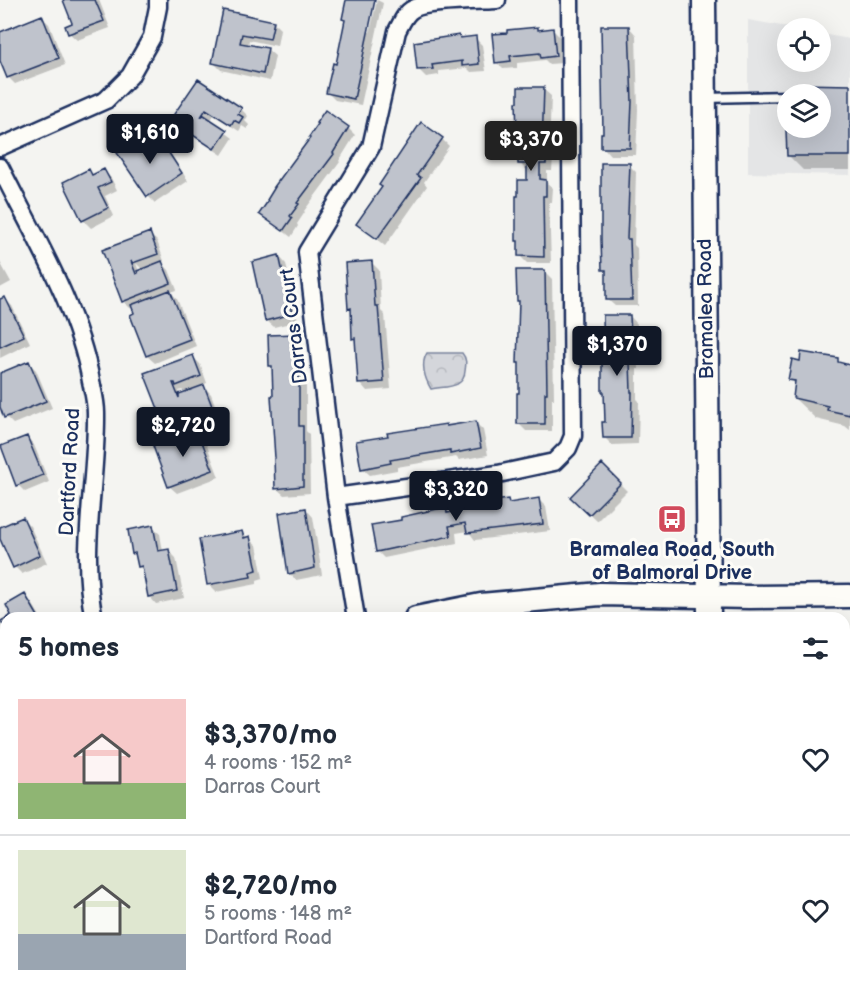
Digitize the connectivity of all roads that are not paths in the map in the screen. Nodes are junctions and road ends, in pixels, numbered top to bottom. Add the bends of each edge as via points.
1 (158, 0) edge
2 (497, 0) edge
3 (570, 0) edge
4 (704, 0) edge
5 (777, 96) edge
6 (705, 98) junction
7 (0, 147) edge
8 (0, 167) edge
9 (336, 497) junction
10 (850, 596) edge
11 (709, 607) edge
12 (93, 612) edge
13 (356, 612) edge
14 (446, 612) edge

1 - 7 street via 152,38 130,76 106,100
2 - 9 street, Darras Court via 426,5 413,8 404,18 397,32 371,147 307,252
3 - 9 street via 573,436 568,448 554,462 498,474
4 - 6 main road, Bramalea Road
5 - 6 lane
6 - 11 main road, Bramalea Road
8 - 12 street, Dartford Road via 66,300 87,357 97,411 87,553
9 - 13 street, Darras Court
10 - 11 main road
11 - 14 main road via 600,594

